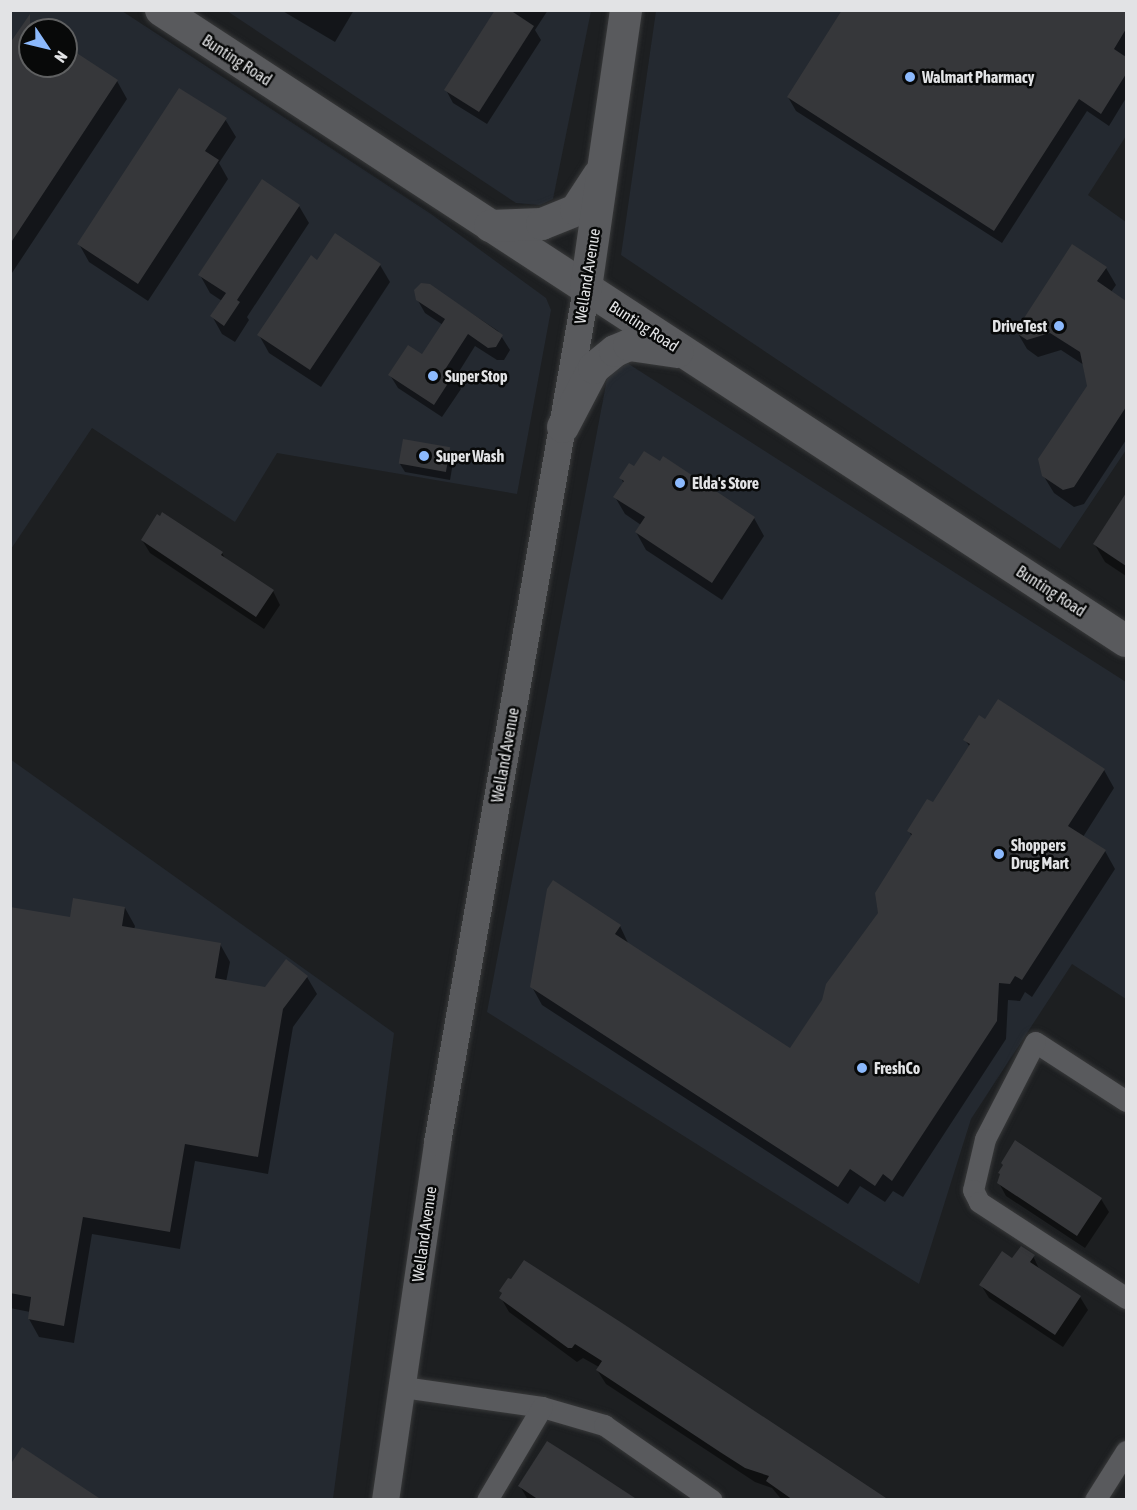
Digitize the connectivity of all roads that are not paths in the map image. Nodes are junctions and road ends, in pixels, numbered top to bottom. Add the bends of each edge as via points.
1 (161, 10) edge
2 (626, 10) edge
3 (604, 167) junction
4 (489, 226) junction
5 (586, 288) junction
6 (686, 354) junction
7 (562, 426) junction
8 (1126, 641) edge
9 (1126, 1101) edge
10 (1126, 1298) edge
11 (403, 1387) junction
12 (542, 1407) junction
13 (1126, 1451) edge
14 (385, 1500) edge
15 (487, 1500) edge
16 (712, 1500) edge
17 (1095, 1500) edge

1 - 4 main road, Bunting Road
2 - 3 main road, Welland Avenue
3 - 4 main road via 576,210 542,224
3 - 5 main road, Welland Avenue
4 - 5 main road, Bunting Road
5 - 6 main road, Bunting Road
5 - 7 street, Welland Avenue
6 - 7 main road via 629,345 615,351 594,368
6 - 8 main road, Bunting Road
7 - 11 street, Welland Avenue via 437,1142
9 - 10 street via 1035,1042 985,1139 973,1190 979,1202
11 - 12 street
11 - 14 street, Welland Avenue
12 - 15 street
12 - 16 street via 604,1425
13 - 17 street

